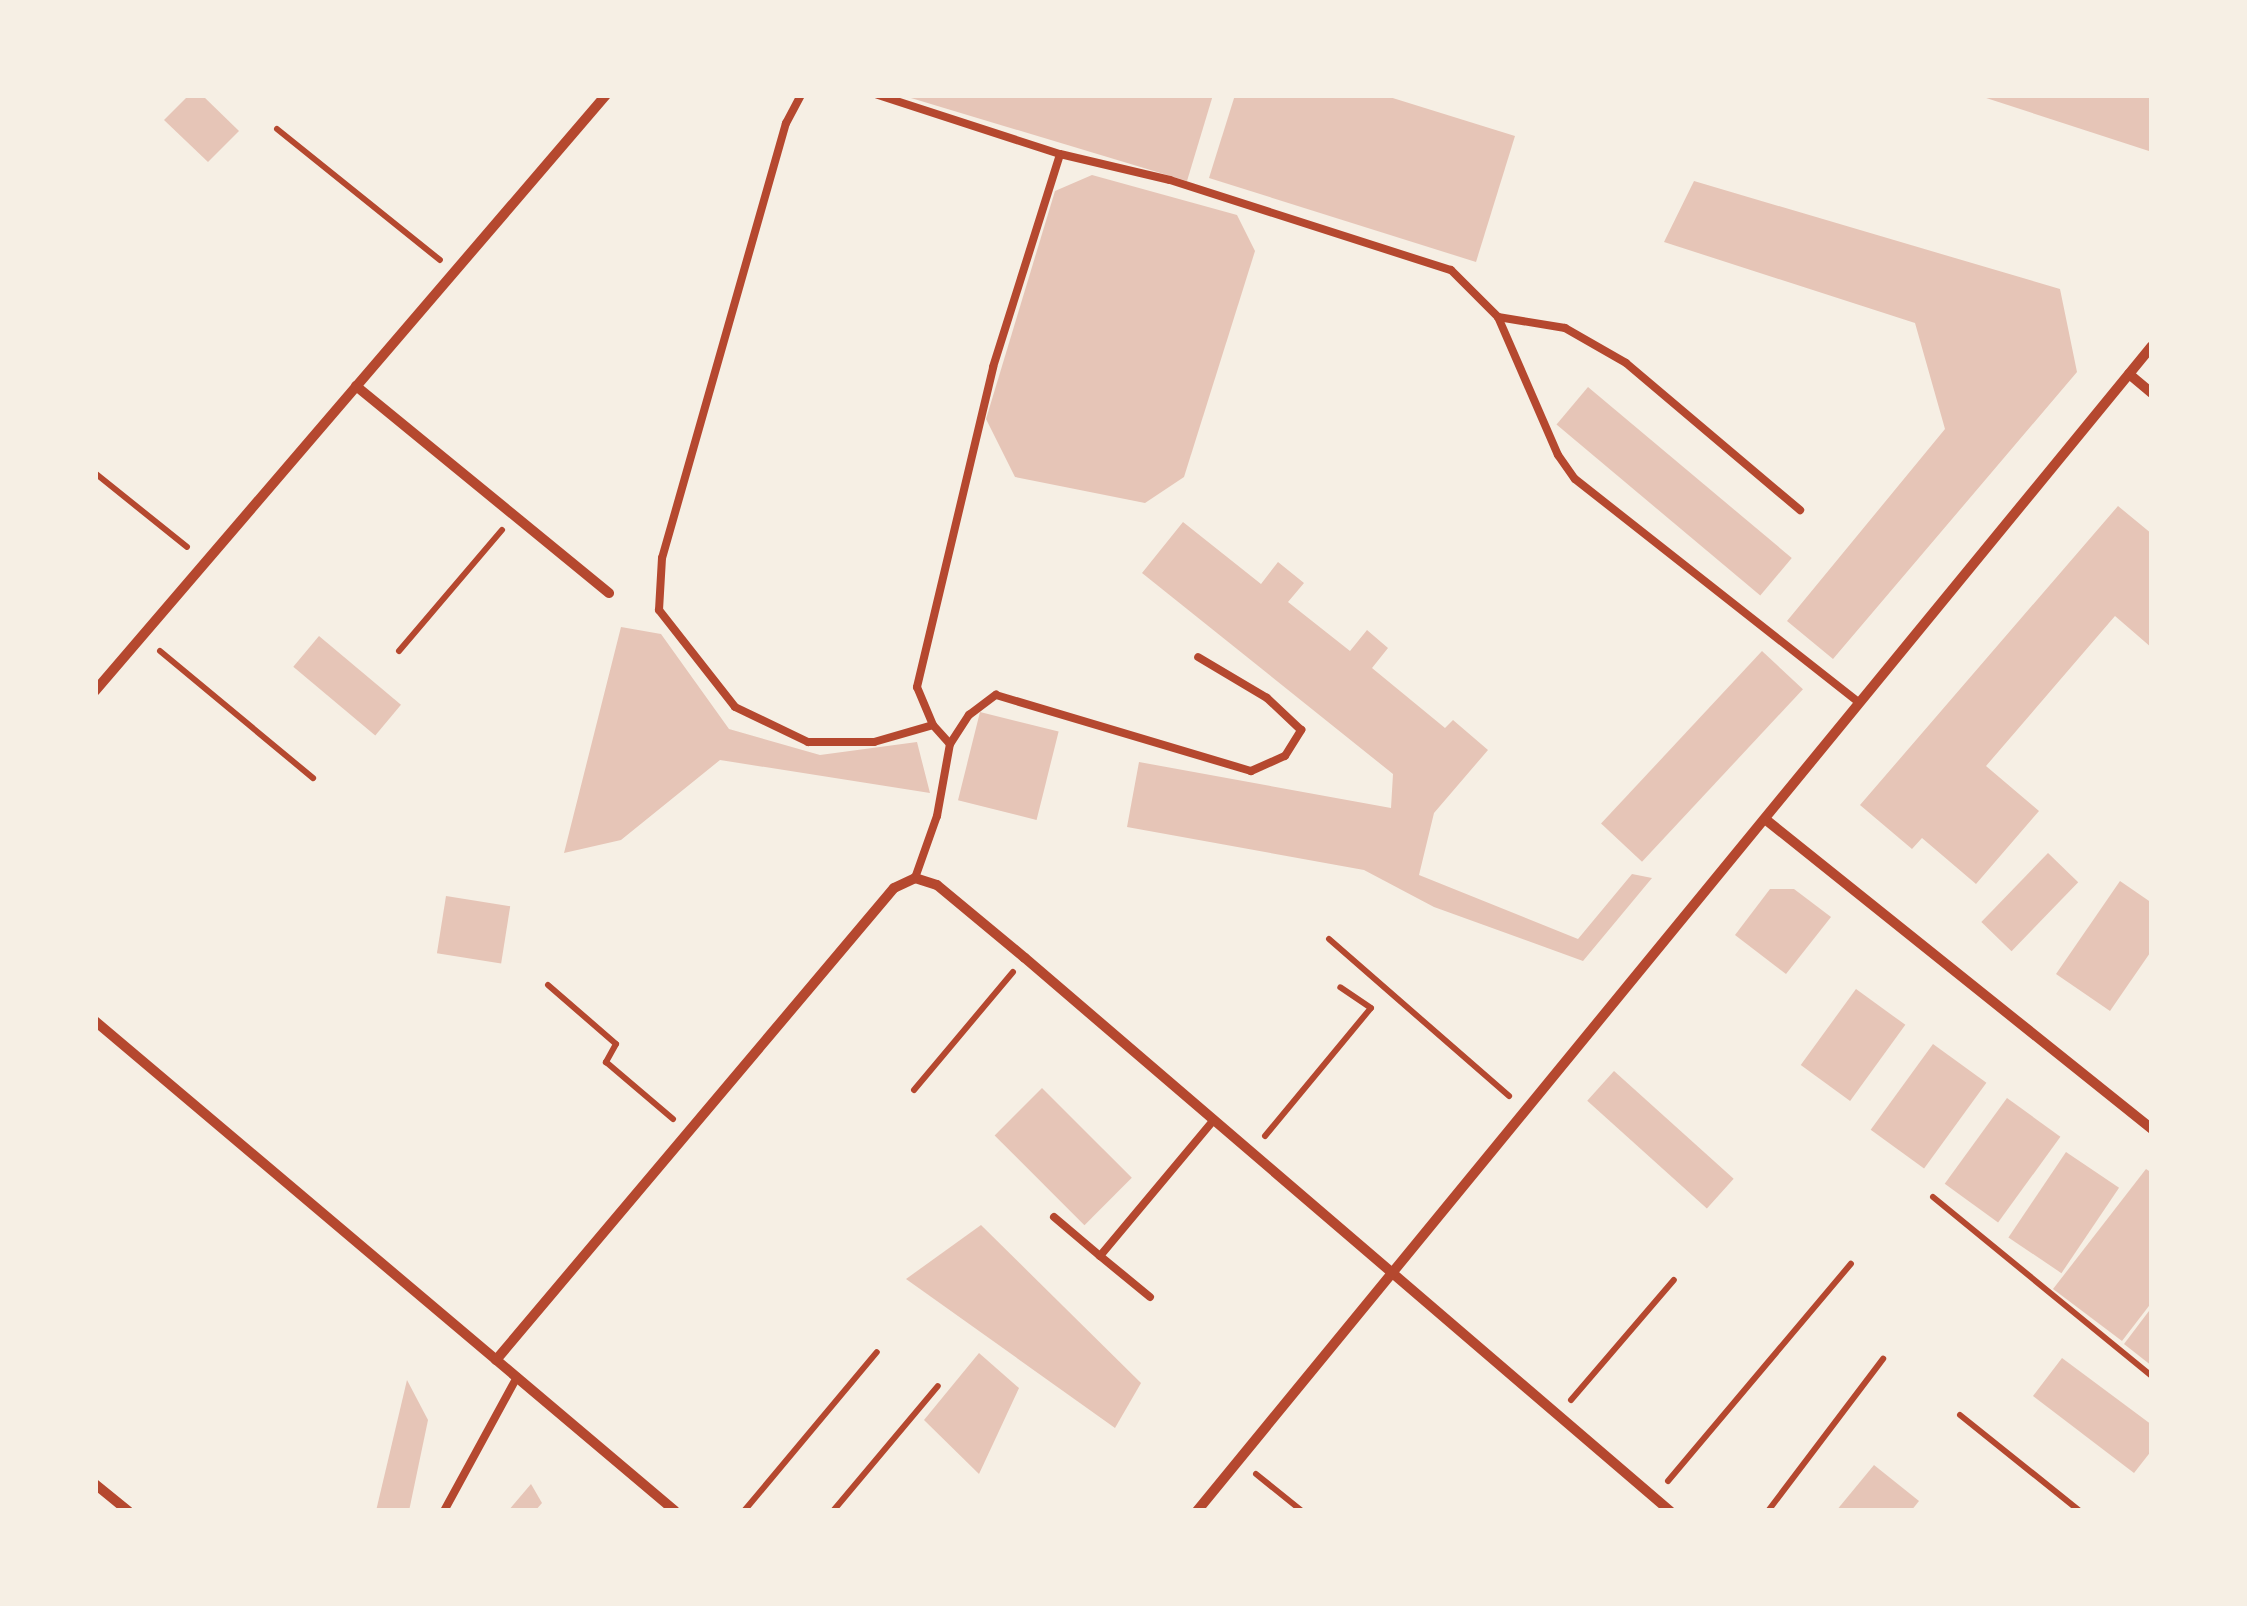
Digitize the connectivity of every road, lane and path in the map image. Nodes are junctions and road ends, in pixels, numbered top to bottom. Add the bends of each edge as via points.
1 (606, 95) edge
2 (801, 95) edge
3 (878, 95) edge
4 (277, 129) dead end
5 (1060, 154) junction
6 (454, 272) junction
7 (1498, 317) junction
8 (2152, 346) edge
9 (2129, 374) junction
10 (356, 386) junction
11 (2152, 394) edge
12 (95, 473) edge
13 (1800, 510) dead end
14 (513, 517) junction
15 (206, 562) junction
16 (609, 592) dead end
17 (142, 636) junction
18 (399, 651) dead end
19 (1198, 657) dead end
20 (95, 691) edge
21 (1860, 702) junction
22 (933, 725) junction
23 (950, 744) junction
24 (312, 778) dead end
25 (1765, 819) junction
26 (914, 878) junction
27 (1329, 939) dead end
28 (1026, 958) junction
29 (548, 984) dead end
30 (1340, 987) dead end
31 (95, 1021) edge
32 (914, 1090) dead end
33 (1526, 1110) junction
34 (1213, 1121) junction
35 (2152, 1129) edge
36 (688, 1132) junction
37 (1250, 1154) junction
38 (1933, 1198) dead end
39 (1054, 1217) dead end
40 (1100, 1256) junction
41 (1851, 1264) dead end
42 (1390, 1276) junction
43 (1674, 1280) dead end
44 (1150, 1296) dead end
45 (877, 1352) dead end
46 (1883, 1359) dead end
47 (496, 1360) junction
48 (2152, 1376) edge
49 (517, 1377) junction
50 (938, 1386) dead end
51 (1960, 1415) dead end
52 (1557, 1416) junction
53 (1239, 1460) junction
54 (95, 1484) edge
55 (1654, 1498) junction
56 (128, 1511) edge
57 (444, 1511) edge
58 (675, 1511) edge
59 (744, 1511) edge
60 (833, 1511) edge
61 (1198, 1511) edge
62 (1302, 1511) edge
63 (1669, 1511) edge
64 (1768, 1511) edge
65 (2080, 1511) edge

1 - 6 street
2 - 22 lane via 786,123 662,558 659,610 734,707 808,742 874,742
3 - 5 lane
4 - 6 path
5 - 7 lane via 1170,180 1451,270
5 - 22 lane via 993,367 917,687
6 - 10 street
7 - 13 lane via 1565,328 1626,362
7 - 21 lane via 1558,456 1575,479
8 - 9 street
9 - 11 street
9 - 21 street
10 - 14 street
10 - 15 street
12 - 15 path
14 - 16 street
14 - 18 path
15 - 17 street
17 - 20 street
17 - 24 path
19 - 23 lane via 1267,698 1300,730 1285,756 1250,771 996,695 970,715
21 - 25 street
22 - 23 lane
23 - 26 lane via 937,816
25 - 33 street
25 - 35 street
26 - 28 street via 938,885
26 - 36 street via 894,888
27 - 33 path
28 - 32 path
28 - 34 street
29 - 36 path via 616,1044 606,1062
30 - 37 path via 1371,1008
31 - 47 street
33 - 42 street
34 - 37 street
34 - 40 lane
36 - 47 street
37 - 42 street
38 - 48 path
39 - 40 lane
40 - 44 lane
41 - 55 path
42 - 52 street
42 - 53 street
43 - 52 path
45 - 59 path
46 - 64 path
47 - 49 street
49 - 57 lane
49 - 58 street
50 - 60 path
51 - 65 path
52 - 55 street
53 - 61 street
53 - 62 path
54 - 56 street
55 - 63 street

